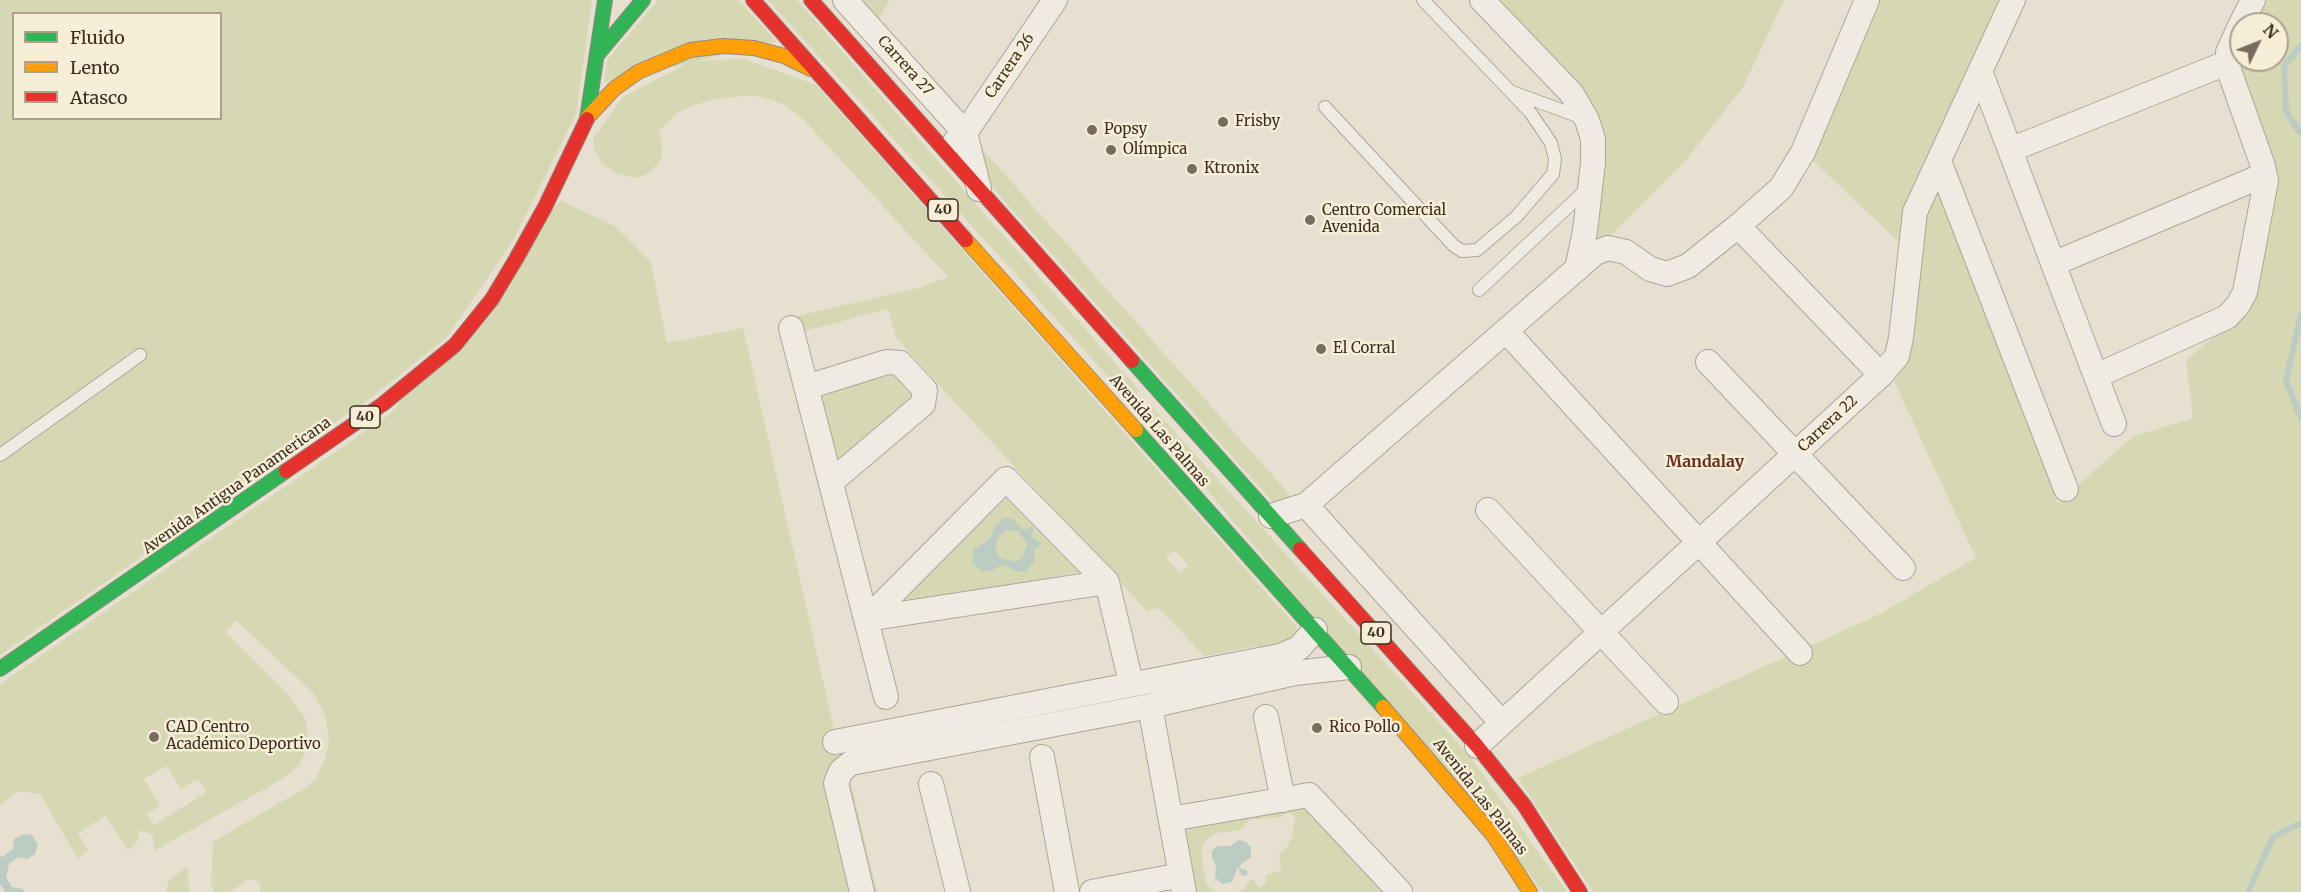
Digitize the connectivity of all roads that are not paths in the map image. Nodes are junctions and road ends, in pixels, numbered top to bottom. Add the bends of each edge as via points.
1 (605, 0) edge
2 (643, 0) edge
3 (753, 0) edge
4 (811, 0) edge
5 (844, 0) edge
6 (1055, 0) edge
7 (1423, 0) edge
8 (1482, 0) edge
9 (1867, 0) edge
10 (2013, 0) edge
11 (2229, 50) edge
12 (597, 55) junction
13 (2229, 62) joint
14 (1980, 71) junction
15 (2230, 72) edge
16 (824, 76) junction
17 (1511, 92) junction
18 (1325, 107) dead end
19 (587, 118) junction
20 (1587, 120) junction
21 (965, 133) junction
22 (2010, 150) junction
23 (944, 152) junction
24 (1939, 161) junction
25 (2264, 175) junction
26 (1590, 186) junction
27 (980, 191) junction
28 (1738, 226) junction
29 (2053, 264) junction
30 (1577, 269) junction
31 (1479, 290) dead end
32 (791, 328) dead end
33 (1506, 332) junction
34 (140, 355) dead end
35 (1708, 362) dead end
36 (1881, 375) junction
37 (2096, 376) junction
38 (807, 387) junction
39 (2114, 424) dead end
40 (0, 454) edge
41 (1795, 454) junction
42 (831, 482) junction
43 (2066, 489) dead end
44 (1306, 505) junction
45 (1488, 510) dead end
46 (1271, 516) junction
47 (1293, 540) junction
48 (1699, 542) junction
49 (1903, 568) dead end
50 (1107, 582) junction
51 (867, 619) junction
52 (1315, 630) junction
53 (1600, 632) junction
54 (1800, 653) dead end
55 (1349, 667) junction
56 (0, 669) edge
57 (1131, 683) junction
58 (886, 697) dead end
59 (1666, 702) dead end
60 (1150, 706) junction
61 (1266, 717) dead end
62 (1502, 723) junction
63 (835, 742) dead end
64 (1477, 746) junction
65 (1042, 757) dead end
66 (931, 784) dead end
67 (1282, 800) junction
68 (1171, 819) junction
69 (1182, 884) edge
70 (862, 892) edge
71 (958, 892) edge
72 (1068, 892) edge
73 (1092, 892) edge
74 (1400, 892) edge
75 (1530, 892) edge
76 (1580, 892) edge

1 - 12 main road, Avenida Antigua Panamericana / 40
2 - 12 main road
3 - 16 main road, Avenida Las Palmas / 40
4 - 23 main road, Avenida Las Palmas / 40
5 - 21 street, Carrera 27
6 - 21 street, Carrera 26
7 - 17 lane
8 - 20 street via 1572,94
9 - 28 street via 1803,152 1781,188
10 - 14 street, Carrera 22
11 - 13 street
12 - 19 main road, Avenida Antigua Panamericana / 40
13 - 22 street
14 - 22 street
14 - 24 street, Carrera 22
15 - 25 street
16 - 19 main road via 773,52 737,46 708,47 671,56 638,72 614,89
16 - 52 main road, Avenida Las Palmas / 40 via 1133,418
17 - 18 lane via 1551,142 1554,169 1550,179 1516,217 1469,252 1454,246
17 - 20 lane
19 - 56 main road, Avenida Antigua Panamericana / 40 via 516,259 492,299 455,345 383,404
20 - 26 street via 1593,139
21 - 23 street, Carrera 26
21 - 27 street
22 - 29 street
23 - 27 main road, Avenida Las Palmas / 40
24 - 36 street, Carrera 22 via 1915,212 1897,356
24 - 43 street
25 - 29 street
25 - 37 street via 2245,292 2238,305 2227,317
26 - 30 street
26 - 31 lane
27 - 46 main road, Avenida Las Palmas / 40 via 1152,392
28 - 30 street via 1688,266 1667,274 1650,269 1626,252 1608,248 1595,253
28 - 36 street
29 - 37 street
30 - 33 street
32 - 38 street
33 - 44 street
33 - 48 street
34 - 40 lane
35 - 41 street
36 - 41 street, Carrera 22
37 - 39 street
38 - 42 street
38 - 42 street via 887,362 900,363 925,390 923,404
41 - 48 street, Carrera 22
41 - 49 street
42 - 51 street
44 - 46 street
44 - 47 street
44 - 62 street
45 - 53 street
46 - 47 main road, Avenida Las Palmas / 40
47 - 64 main road, Avenida Las Palmas / 40
48 - 53 street, Carrera 22
48 - 54 street
50 - 51 street
50 - 51 street via 1006,479
50 - 57 street
51 - 58 street
52 - 55 main road, Avenida Las Palmas / 40
52 - 57 street via 1299,648 1280,656
53 - 59 street
53 - 62 street, Carrera 22
55 - 60 street via 1295,673
55 - 75 main road, Avenida Las Palmas / 40 via 1493,836
57 - 63 street
60 - 68 street
60 - 70 street via 851,763 841,771 836,783
61 - 67 street
62 - 64 street, Carrera 22
64 - 76 main road, Avenida Las Palmas / 40 via 1524,805
65 - 72 street
66 - 71 street
67 - 68 street
67 - 74 street via 1309,795
68 - 69 street
69 - 73 street

